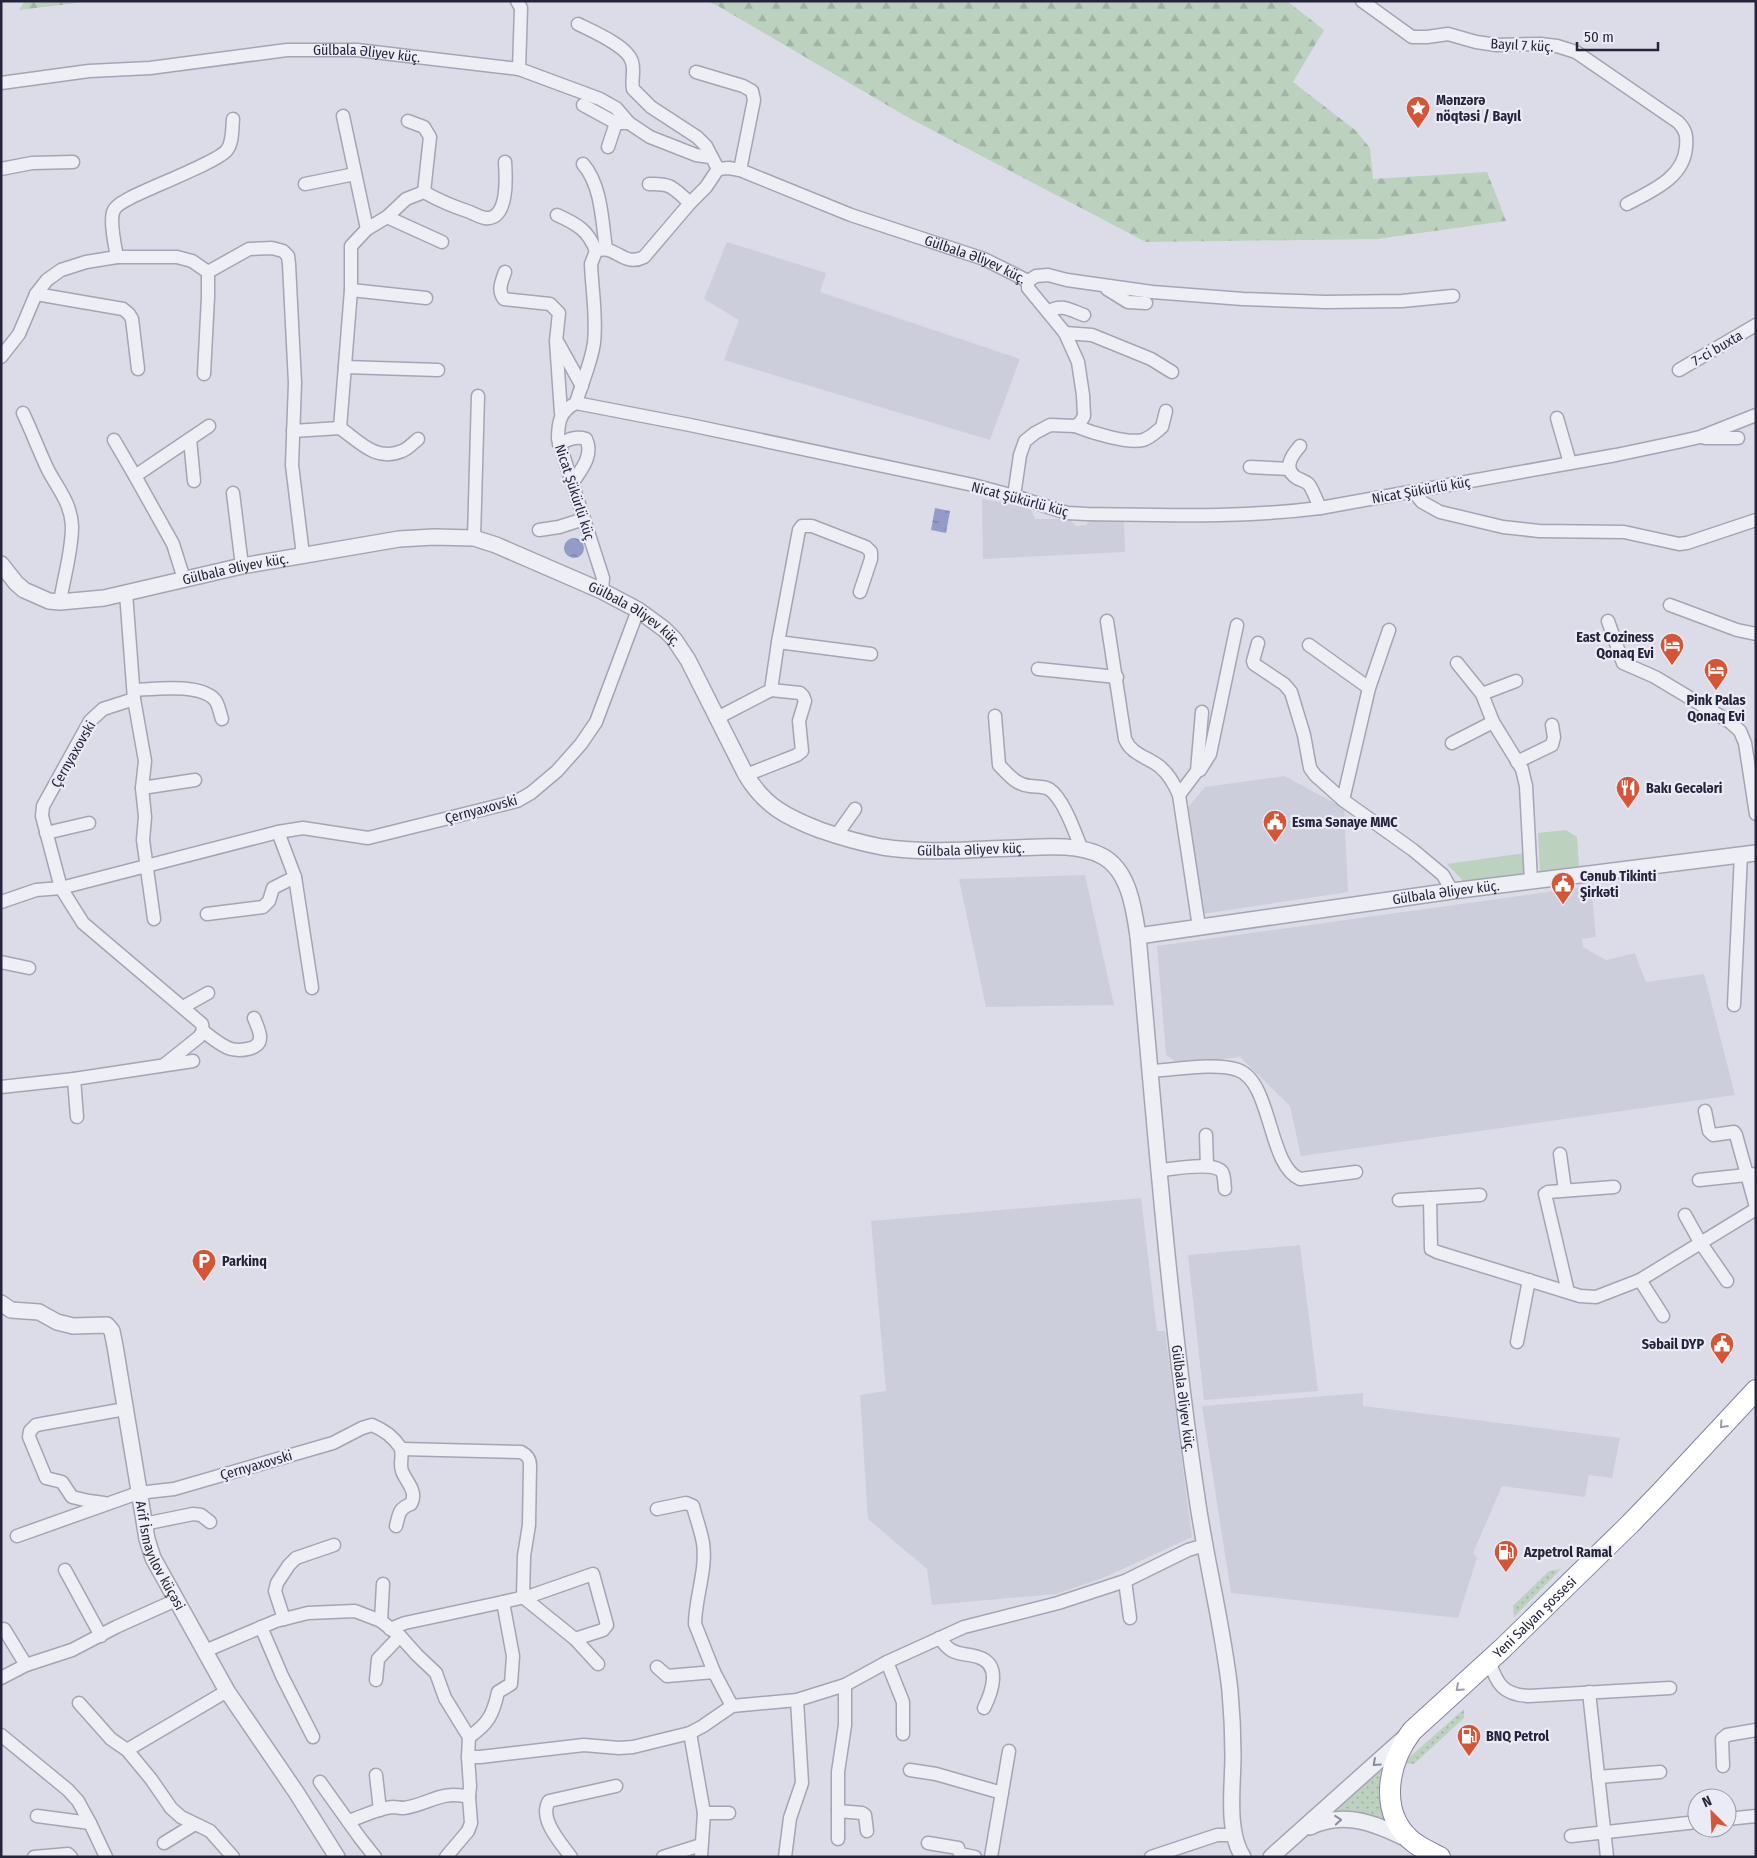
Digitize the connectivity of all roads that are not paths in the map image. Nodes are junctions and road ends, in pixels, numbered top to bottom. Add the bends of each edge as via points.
1 (517, 1) edge
2 (1362, 1) edge
3 (578, 24) dead end
4 (519, 69) junction
5 (696, 72) dead end
6 (1, 83) edge
7 (583, 105) dead end
8 (343, 116) dead end
9 (233, 119) dead end
10 (408, 121) dead end
11 (616, 123) junction
12 (629, 123) junction
13 (608, 147) dead end
14 (710, 157) junction
15 (73, 162) dead end
16 (505, 162) dead end
17 (584, 164) dead end
18 (1, 169) edge
19 (718, 169) junction
20 (740, 170) junction
21 (355, 174) junction
22 (305, 184) dead end
23 (649, 184) dead end
24 (424, 192) junction
25 (690, 203) junction
26 (1627, 204) dead end
27 (557, 215) dead end
28 (388, 216) junction
29 (367, 229) junction
30 (442, 242) dead end
31 (601, 250) junction
32 (117, 257) junction
33 (208, 272) junction
34 (505, 272) dead end
35 (1028, 280) junction
36 (1103, 286) junction
37 (351, 290) junction
38 (36, 294) junction
39 (1453, 296) dead end
40 (426, 298) dead end
41 (1146, 303) dead end
42 (1048, 312) junction
43 (1084, 315) dead end
44 (1756, 325) edge
45 (1065, 333) junction
46 (556, 341) junction
47 (1, 357) edge
48 (344, 367) junction
49 (138, 369) dead end
50 (438, 370) dead end
51 (1679, 370) dead end
52 (1172, 372) dead end
53 (204, 374) dead end
54 (582, 386) junction
55 (478, 396) dead end
56 (576, 403) junction
57 (1166, 410) dead end
58 (23, 413) dead end
59 (562, 413) junction
60 (1756, 415) edge
61 (1557, 418) dead end
62 (209, 426) dead end
63 (1075, 426) junction
64 (340, 428) junction
65 (293, 431) junction
66 (1700, 437) junction
67 (1738, 438) dead end
68 (190, 439) junction
69 (418, 439) dead end
70 (114, 440) dead end
71 (560, 444) junction
72 (1300, 446) dead end
73 (1570, 463) junction
74 (1250, 467) dead end
75 (1289, 469) junction
76 (135, 476) junction
77 (194, 480) dead end
78 (573, 482) junction
79 (1414, 492) junction
80 (232, 493) dead end
81 (1014, 496) junction
82 (1320, 508) junction
83 (584, 519) junction
84 (1756, 520) edge
85 (539, 530) dead end
86 (474, 538) junction
87 (303, 555) junction
88 (1, 564) edge
89 (242, 566) junction
90 (184, 579) junction
91 (602, 591) junction
92 (860, 592) dead end
93 (126, 593) junction
94 (60, 602) junction
95 (1670, 605) dead end
96 (638, 610) junction
97 (1107, 621) dead end
98 (1608, 621) dead end
99 (1237, 625) dead end
100 (1389, 630) dead end
101 (1756, 634) edge
102 (778, 642) junction
103 (1258, 643) dead end
104 (1309, 645) dead end
105 (870, 654) dead end
106 (1457, 663) dead end
107 (1038, 669) dead end
108 (1117, 677) junction
109 (1516, 681) dead end
110 (1370, 688) junction
111 (772, 690) junction
112 (1482, 694) junction
113 (134, 695) junction
114 (1202, 712) dead end
115 (995, 716) dead end
116 (717, 718) junction
117 (222, 719) dead end
118 (1494, 722) junction
119 (1552, 724) dead end
120 (1452, 743) dead end
121 (1517, 762) junction
122 (1197, 771) junction
123 (746, 775) junction
124 (195, 780) dead end
125 (142, 788) junction
126 (1180, 795) junction
127 (1343, 800) junction
128 (855, 809) dead end
129 (1756, 814) edge
130 (89, 823) dead end
131 (46, 832) junction
132 (278, 832) junction
133 (836, 836) junction
134 (1082, 850) junction
135 (1748, 854) edge
136 (146, 865) junction
137 (296, 878) junction
138 (1531, 881) junction
139 (61, 888) junction
140 (1452, 891) junction
141 (1, 902) edge
142 (207, 914) dead end
143 (154, 919) dead end
144 (1199, 927) junction
145 (1138, 936) junction
146 (1, 962) edge
147 (29, 968) dead end
148 (312, 988) dead end
149 (208, 993) dead end
150 (1734, 1005) dead end
151 (183, 1008) junction
152 (254, 1018) dead end
153 (203, 1032) junction
154 (193, 1061) dead end
155 (164, 1065) junction
156 (1150, 1071) junction
157 (74, 1079) junction
158 (1, 1087) edge
159 (1705, 1111) dead end
160 (77, 1117) dead end
161 (1206, 1135) dead end
162 (1560, 1154) dead end
163 (1207, 1166) junction
164 (1160, 1170) junction
165 (1356, 1172) dead end
166 (1751, 1174) edge
167 (1698, 1180) dead end
168 (1614, 1187) dead end
169 (1225, 1189) dead end
170 (1565, 1190) junction
171 (1480, 1196) dead end
172 (1430, 1198) junction
173 (1399, 1200) dead end
174 (1756, 1208) edge
175 (1685, 1215) dead end
176 (1700, 1242) junction
177 (1529, 1280) junction
178 (1640, 1280) junction
179 (1728, 1281) dead end
180 (1568, 1292) junction
181 (3, 1309) edge
182 (1663, 1316) dead end
183 (1518, 1342) dead end
184 (1756, 1390) edge
185 (125, 1409) junction
186 (402, 1449) junction
187 (138, 1494) junction
188 (109, 1503) junction
189 (657, 1509) dead end
190 (210, 1522) dead end
191 (144, 1524) junction
192 (396, 1526) dead end
193 (17, 1536) dead end
194 (1205, 1544) junction
195 (334, 1545) dead end
196 (64, 1570) dead end
197 (1125, 1581) junction
198 (383, 1584) dead end
199 (523, 1597) junction
200 (176, 1600) junction
201 (504, 1602) junction
202 (1130, 1618) dead end
203 (284, 1619) junction
204 (261, 1627) junction
205 (390, 1628) junction
206 (4, 1629) dead end
207 (101, 1636) junction
208 (940, 1638) junction
209 (576, 1639) junction
210 (205, 1651) junction
211 (1489, 1661) junction
212 (887, 1662) junction
213 (598, 1664) dead end
214 (26, 1666) junction
215 (657, 1667) dead end
216 (714, 1672) junction
217 (1, 1678) edge
218 (376, 1680) dead end
219 (845, 1685) junction
220 (1670, 1688) dead end
221 (227, 1691) junction
222 (1588, 1692) junction
223 (797, 1700) junction
224 (79, 1703) dead end
225 (732, 1706) junction
226 (984, 1708) dead end
227 (1756, 1730) edge
228 (1412, 1731) junction
229 (690, 1732) junction
230 (903, 1734) dead end
231 (1, 1735) edge
232 (313, 1737) dead end
233 (468, 1737) junction
234 (127, 1750) junction
235 (1009, 1751) dead end
236 (468, 1757) junction
237 (1723, 1766) dead end
238 (910, 1770) dead end
239 (1660, 1772) dead end
240 (376, 1775) dead end
241 (1598, 1777) junction
242 (320, 1782) dead end
243 (616, 1786) dead end
244 (1002, 1793) junction
245 (469, 1798) junction
246 (380, 1810) junction
247 (838, 1811) junction
248 (704, 1813) junction
249 (730, 1813) dead end
250 (37, 1816) dead end
251 (1756, 1816) edge
252 (1737, 1818) edge
253 (348, 1821) junction
254 (90, 1823) junction
255 (1687, 1823) edge
256 (194, 1824) junction
257 (867, 1831) dead end
258 (1605, 1831) junction
259 (1234, 1835) junction
260 (1571, 1836) dead end
261 (1294, 1837) junction
262 (838, 1839) dead end
263 (164, 1843) dead end
264 (928, 1843) dead end
265 (1416, 1844) junction
266 (701, 1851) edge
267 (230, 1856) edge
268 (34, 1857) edge
269 (70, 1857) edge
270 (106, 1857) edge
271 (337, 1857) edge
272 (375, 1857) edge
273 (446, 1857) edge
274 (570, 1857) edge
275 (663, 1857) edge
276 (786, 1857) edge
277 (975, 1857) edge
278 (991, 1857) edge
279 (1151, 1857) edge
280 (1243, 1857) edge
281 (1271, 1857) edge
282 (1440, 1857) edge
283 (1607, 1857) edge

1 - 4 street via 521,8
2 - 26 street, Bayıl 7 küç. via 1412,37 1448,34 1497,45 1540,44 1576,52 1678,122 1686,134 1683,163 1670,178
3 - 14 street via 625,52 632,60 633,89 651,107 697,137 706,146
4 - 6 street, Gülbala Əliyev küç. via 357,50 287,50
4 - 12 street, Gülbala Əliyev küç. via 600,99 616,108
5 - 20 street via 752,91 754,100
7 - 11 street
8 - 21 street
9 - 32 street via 226,151 119,204 112,220
10 - 24 street via 424,127 430,137
11 - 12 street
11 - 13 street
12 - 14 street, Gülbala Əliyev küç. via 650,137 696,155
14 - 19 street
15 - 18 street via 32,163
16 - 24 street via 504,199 493,217 486,218 463,210
17 - 31 street via 600,204
19 - 20 street, Gülbala Əliyev küç.
19 - 25 street
20 - 35 street, Gülbala Əliyev küç. via 851,215 984,259
21 - 22 street
21 - 29 street
23 - 25 street via 669,185
24 - 28 street via 406,200
25 - 31 street via 644,257 634,260
27 - 31 street via 581,228
28 - 29 street
28 - 30 street
29 - 37 street via 351,246
31 - 54 street via 591,264 594,340
32 - 33 street via 177,257 192,261
32 - 38 street via 61,270
33 - 53 street
33 - 65 street via 249,249 272,248 288,256 295,383
34 - 46 street, Nicat Şükürlü küç via 500,289 504,299 550,304 559,313
35 - 36 street via 1048,275
35 - 42 street, Gülbala Əliyev küç. via 1028,288
36 - 39 street via 1202,296 1325,302 1402,301
36 - 41 street via 1128,302
37 - 40 street
37 - 48 street
38 - 47 street via 19,334
38 - 49 street via 124,309 132,319
42 - 43 street via 1062,307
42 - 45 street, Gülbala Əliyev küç.
44 - 51 street, 7-ci buxta
45 - 52 street via 1092,334 1151,359
45 - 63 street, Gülbala Əliyev küç. via 1078,362 1082,383 1084,416
46 - 54 street
46 - 59 street, Nicat Şükürlü küç
48 - 50 street
48 - 64 street
54 - 56 street
55 - 86 street
56 - 59 street
56 - 81 street, Nicat Şükürlü küç
57 - 63 street via 1162,427 1142,440 1118,439
58 - 94 street via 54,480 64,494 72,524
59 - 71 street, Nicat Şükürlü küç via 558,424
60 - 66 street, Nicat Şükürlü küç
61 - 73 street
62 - 68 street
63 - 81 street via 1050,425 1025,441
64 - 65 street
64 - 69 street via 370,450 383,455 403,451
65 - 87 street via 292,464
66 - 67 street
66 - 73 street, Nicat Şükürlü küç
68 - 76 street
68 - 77 street
70 - 76 street
71 - 78 street, Nicat Şükürlü küç
71 - 78 street via 580,437 588,444 588,456
72 - 75 street via 1293,453
73 - 79 street, Nicat Şükürlü küç
74 - 75 street
75 - 82 street via 1310,487
76 - 90 street via 173,544
78 - 83 street, Nicat Şükürlü küç
79 - 82 street, Nicat Şükürlü küç
79 - 84 street via 1422,502 1440,512 1503,527 1539,531 1624,532 1679,544
80 - 89 street
81 - 82 street, Nicat Şükürlü küç via 1067,513 1087,514 1212,516
83 - 85 street
83 - 91 street, Nicat Şükürlü küç via 603,578
86 - 87 street, Gülbala Əliyev küç. via 399,540
86 - 91 street, Gülbala Əliyev küç.
87 - 89 street, Gülbala Əliyev küç.
88 - 94 street, Gülbala Əliyev küç. via 24,590 49,601
89 - 90 street, Gülbala Əliyev küç.
90 - 93 street, Gülbala Əliyev küç.
91 - 96 street, Gülbala Əliyev küç.
92 - 102 street via 871,552 866,547 812,526 802,526
93 - 94 street, Gülbala Əliyev küç.
93 - 113 street
95 - 101 street
96 - 116 street, Gülbala Əliyev küç. via 674,639
96 - 132 street, Çernyaxovski via 596,722 557,771 532,793 517,801 368,838 303,828
97 - 108 street
98 - 129 street via 1623,663 1655,677 1740,731
99 - 122 street via 1210,754
100 - 110 street
102 - 105 street
102 - 111 street
103 - 127 street via 1254,664 1291,692 1310,768
104 - 110 street
106 - 112 street
107 - 108 street
108 - 126 street via 1128,747 1158,765 1171,778
109 - 112 street
110 - 127 street
111 - 116 street
111 - 123 street via 804,696 799,721 802,751
112 - 118 street
113 - 117 street, Çernyaxovski via 185,689 202,692 216,700
113 - 125 street via 145,761
113 - 131 street, Çernyaxovski via 103,709 90,721 43,806
114 - 122 street
115 - 134 street via 999,765 1016,782 1048,789 1059,801
116 - 123 street, Gülbala Əliyev küç.
118 - 120 street
118 - 121 street
119 - 121 street via 1552,745
121 - 138 street via 1526,786
122 - 126 street
123 - 133 street, Gülbala Əliyev küç. via 754,789 774,809
124 - 125 street
125 - 136 street via 145,817 142,840
126 - 144 street
127 - 140 street via 1413,850 1442,875
128 - 133 street
130 - 131 street
131 - 139 street, Çernyaxovski
132 - 136 street, Çernyaxovski
132 - 137 street
133 - 134 street, Gülbala Əliyev küç. via 900,848 1046,847
134 - 145 street, Gülbala Əliyev küç. via 1103,856 1119,872 1132,900
135 - 138 street, Gülbala Əliyev küç.
135 - 150 street
136 - 139 street, Çernyaxovski
136 - 143 street
137 - 142 street via 274,888 263,907
137 - 148 street
138 - 140 street, Gülbala Əliyev küç.
139 - 141 street, Çernyaxovski via 36,890
139 - 151 street, Çernyaxovski via 83,923
140 - 144 street, Gülbala Əliyev küç.
144 - 145 street, Gülbala Əliyev küç.
145 - 156 street, Gülbala Əliyev küç.
146 - 147 street
149 - 151 street
151 - 153 street, Çernyaxovski via 202,1024
152 - 153 street via 261,1037 254,1048 229,1049
153 - 155 street
154 - 155 street
155 - 157 street
156 - 164 street, Gülbala Əliyev küç.
156 - 165 street via 1219,1066 1245,1073 1252,1080 1264,1106 1281,1156 1295,1176 1300,1179
157 - 158 street
157 - 160 street
159 - 166 street via 1709,1131 1713,1135 1736,1134
161 - 163 street
162 - 170 street
163 - 164 street
163 - 169 street via 1220,1169
164 - 194 street, Gülbala Əliyev küç. via 1186,1412
166 - 167 street
166 - 174 street
168 - 170 street
170 - 180 street via 1548,1192 1545,1198
171 - 172 street
172 - 173 street
172 - 177 street via 1432,1249
174 - 176 street
175 - 176 street
176 - 178 street
176 - 179 street
177 - 180 street
177 - 183 street
178 - 180 street via 1596,1297
178 - 182 street
181 - 185 street, Arif İsmayılov küçəsi via 38,1312 73,1326 107,1325 115,1346
184 -> 211 highway, Yeni Salyan şossesi via 1661,1492
185 - 187 street, Arif İsmayılov küçəsi
185 - 188 street via 36,1425 30,1431 29,1437 46,1478 62,1482 72,1497
186 - 187 street, Çernyaxovski via 388,1432 372,1425 333,1443 174,1489
186 - 192 street via 402,1471 414,1498 411,1504 399,1511
186 - 199 street via 526,1454 530,1460 529,1525
187 - 188 street, Çernyaxovski
187 - 191 street, Arif İsmayılov küçəsi
188 - 193 street, Çernyaxovski
189 - 216 street via 686,1503 693,1506 703,1544 695,1624
190 - 191 street via 201,1515 193,1514
191 - 200 street, Arif İsmayılov küçəsi via 153,1558
194 - 197 street
194 - 259 street, Gülbala Əliyev küç. via 1230,1693
195 - 203 street via 296,1558 289,1565 275,1591
196 - 207 street
197 - 202 street
197 - 208 street via 1058,1603 964,1627
198 - 205 street
199 - 201 street
199 - 209 street
199 - 209 street via 593,1574 607,1625 604,1630
200 - 207 street
200 - 210 street, Arif İsmayılov küçəsi
201 - 205 street
201 - 233 street via 513,1656 511,1684 498,1692 494,1711 486,1723
203 - 204 street
203 - 205 street via 308,1612 355,1611
204 - 210 street
204 - 232 street
205 - 218 street via 378,1659
205 - 233 street via 436,1673 444,1698
206 - 214 street
207 - 214 street
208 - 212 street
208 - 226 street via 952,1651 978,1656 989,1664 994,1683
209 - 213 street
210 - 221 street, Arif İsmayılov küçəsi
211 - 222 street via 1494,1676 1505,1690 1517,1696
211 -> 228 highway, Yeni Salyan şossesi
212 - 219 street
212 - 230 street via 903,1702
214 - 217 street
215 - 216 street via 667,1676
216 - 225 street
219 - 223 street
219 - 247 street
220 - 222 street
221 - 234 street
221 - 271 street, Arif İsmayılov küçəsi
222 - 241 street
223 - 225 street
223 - 276 street via 802,1783 790,1818
224 - 234 street via 111,1739
225 - 229 street
227 - 237 street via 1722,1739
228 -> 261 street
228 - 265 highway, Yeni Salyan şossesi via 1397,1754 1389,1793 1401,1828
229 - 236 street via 619,1748 584,1745
229 - 248 street
231 - 254 street via 68,1790
233 - 236 street
234 - 256 street via 171,1808
235 - 244 street
236 - 245 street
238 - 244 street
239 - 241 street
240 - 246 street
241 - 258 street
242 - 253 street
243 - 274 street via 549,1801 546,1816
244 - 278 street
245 - 246 street via 457,1794 405,1808
245 - 273 street via 471,1823 468,1831
246 - 253 street
247 - 257 street via 865,1815
247 - 262 street
248 - 249 street
248 - 266 street
250 - 254 street
251 - 252 street
253 - 272 street
254 - 270 street
255 - 258 street
256 - 263 street
256 - 267 street via 210,1831
258 - 260 street
258 - 283 street
259 - 279 street via 1217,1835
259 - 280 street, Gülbala Əliyev küç.
261 -> 265 street via 1326,1821 1348,1819 1386,1828
261 - 281 street
264 - 277 street via 958,1848 960,1854
265 - 282 highway
266 - 275 street
268 - 269 street via 68,1854

